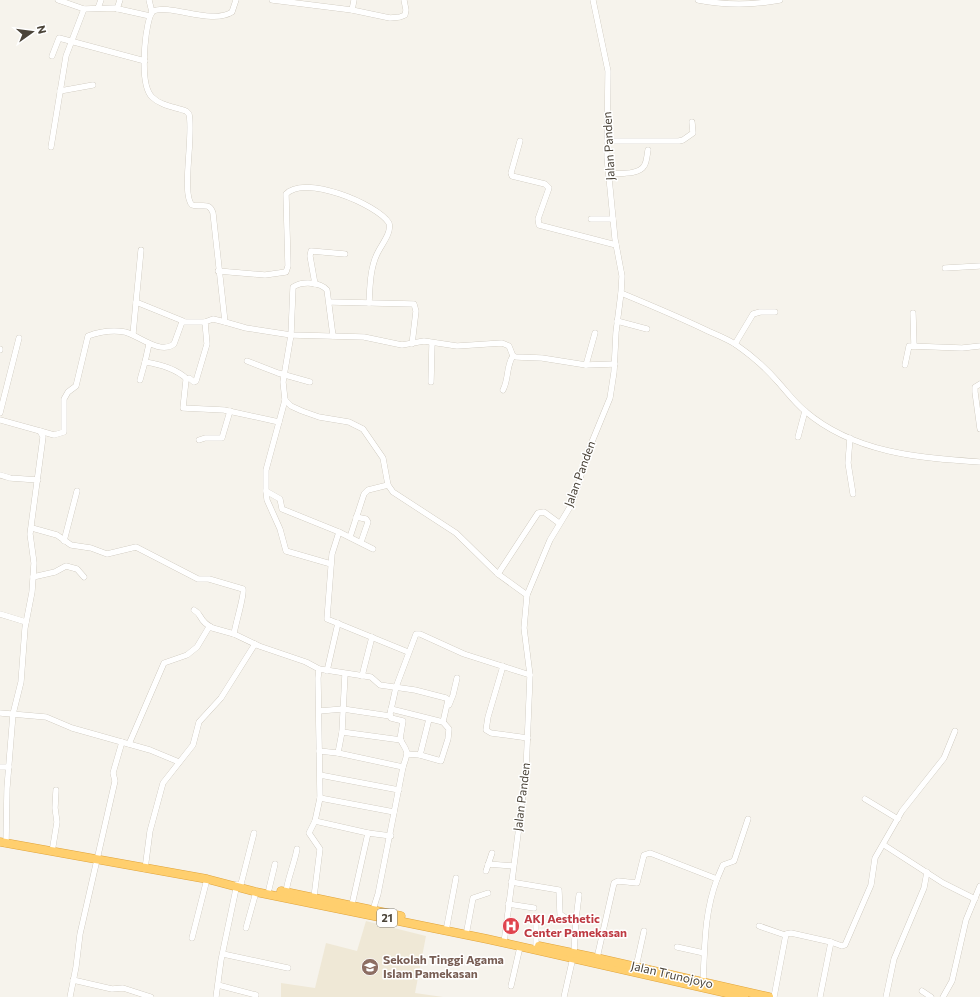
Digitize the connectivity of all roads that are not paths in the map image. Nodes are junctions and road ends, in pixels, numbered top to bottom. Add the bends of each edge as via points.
1 (58, 0) edge
2 (101, 0) edge
3 (120, 0) edge
4 (149, 0) edge
5 (236, 0) edge
6 (272, 0) edge
7 (354, 0) edge
8 (404, 0) edge
9 (594, 0) edge
10 (698, 0) edge
11 (780, 0) edge
12 (290, 1) edge
13 (98, 8) junction
14 (84, 9) junction
15 (116, 9) junction
16 (352, 10) junction
17 (151, 14) junction
18 (71, 42) junction
19 (52, 56) dead end
20 (145, 61) junction
21 (93, 85) dead end
22 (60, 91) junction
23 (692, 122) dead end
24 (520, 141) dead end
25 (607, 141) junction
26 (50, 147) dead end
27 (648, 150) dead end
28 (609, 174) junction
29 (591, 219) dead end
30 (613, 219) junction
31 (616, 245) junction
32 (141, 250) dead end
33 (345, 254) dead end
34 (980, 266) edge
35 (944, 268) dead end
36 (218, 271) junction
37 (315, 284) junction
38 (621, 293) junction
39 (136, 302) junction
40 (330, 302) junction
41 (370, 303) junction
42 (775, 312) dead end
43 (913, 313) dead end
44 (183, 321) junction
45 (617, 321) junction
46 (205, 322) junction
47 (224, 322) junction
48 (647, 329) dead end
49 (595, 333) dead end
50 (133, 334) junction
51 (291, 335) junction
52 (333, 336) junction
53 (19, 338) dead end
54 (432, 343) junction
55 (149, 344) junction
56 (412, 344) junction
57 (735, 344) junction
58 (914, 346) junction
59 (980, 346) edge
60 (513, 356) junction
61 (247, 361) dead end
62 (145, 362) junction
63 (615, 364) junction
64 (586, 365) junction
65 (905, 365) dead end
66 (283, 375) junction
67 (187, 379) junction
68 (140, 380) dead end
69 (310, 382) dead end
70 (431, 382) dead end
71 (980, 384) edge
72 (503, 390) dead end
73 (285, 400) junction
74 (230, 411) junction
75 (804, 411) junction
76 (0, 413) edge
77 (0, 420) edge
78 (279, 422) junction
79 (980, 429) edge
80 (40, 431) junction
81 (798, 437) dead end
82 (850, 438) junction
83 (199, 440) dead end
84 (980, 462) edge
85 (0, 475) edge
86 (38, 480) junction
87 (388, 485) junction
88 (77, 491) dead end
89 (266, 491) junction
90 (853, 494) dead end
91 (356, 517) junction
92 (559, 524) junction
93 (32, 528) junction
94 (339, 532) junction
95 (350, 537) junction
96 (64, 541) junction
97 (361, 542) junction
98 (373, 549) dead end
99 (331, 564) junction
100 (498, 574) junction
101 (33, 577) junction
102 (84, 577) dead end
103 (527, 595) junction
104 (194, 610) dead end
105 (0, 614) edge
106 (26, 622) junction
107 (338, 623) junction
108 (211, 627) junction
109 (234, 634) junction
110 (372, 637) junction
111 (255, 644) junction
112 (408, 652) junction
113 (503, 666) junction
114 (319, 669) junction
115 (327, 671) junction
116 (345, 674) junction
117 (530, 675) junction
118 (362, 676) junction
119 (457, 678) dead end
120 (396, 687) junction
121 (446, 708) junction
122 (343, 709) junction
123 (391, 709) junction
124 (319, 710) junction
125 (0, 713) edge
126 (13, 714) junction
127 (390, 716) junction
128 (429, 718) junction
129 (443, 722) junction
130 (955, 731) dead end
131 (342, 732) junction
132 (528, 738) junction
133 (401, 740) junction
134 (122, 742) junction
135 (129, 744) junction
136 (319, 751) junction
137 (338, 753) junction
138 (407, 754) junction
139 (420, 755) junction
140 (179, 762) junction
141 (0, 767) edge
142 (9, 767) junction
143 (403, 767) junction
144 (320, 775) junction
145 (56, 790) dead end
146 (399, 790) junction
147 (320, 798) junction
148 (865, 799) dead end
149 (394, 812) junction
150 (748, 819) dead end
151 (898, 819) junction
152 (315, 821) junction
153 (254, 833) dead end
154 (368, 833) junction
155 (391, 836) junction
156 (3, 843) edge
157 (884, 845) junction
158 (297, 849) dead end
159 (52, 852) junction
160 (492, 853) dead end
161 (96, 859) junction
162 (275, 864) dead end
163 (488, 864) junction
164 (513, 866) junction
165 (145, 869) junction
166 (486, 871) dead end
167 (927, 872) junction
168 (456, 878) dead end
169 (717, 879) junction
170 (210, 880) junction
171 (511, 882) junction
172 (238, 885) junction
173 (980, 886) edge
174 (269, 889) junction
175 (256, 892) junction
176 (286, 892) junction
177 (488, 893) dead end
178 (579, 895) dead end
179 (314, 897) junction
180 (974, 899) junction
181 (508, 904) junction
182 (351, 908) junction
183 (534, 908) dead end
184 (372, 912) junction
185 (576, 919) junction
186 (536, 921) dead end
187 (759, 926) dead end
188 (246, 928) dead end
189 (447, 928) junction
190 (467, 930) junction
191 (644, 931) dead end
192 (785, 935) junction
193 (192, 938) dead end
194 (504, 941) junction
195 (831, 942) junction
196 (536, 946) junction
197 (520, 947) junction
198 (677, 947) dead end
199 (704, 953) junction
200 (223, 954) junction
201 (573, 956) junction
202 (597, 958) junction
203 (636, 967) junction
204 (288, 968) dead end
205 (74, 980) junction
206 (703, 982) junction
207 (218, 985) junction
208 (511, 986) dead end
209 (565, 991) junction
210 (922, 991) dead end
211 (256, 995) dead end
212 (70, 997) edge
213 (151, 997) edge
214 (216, 997) edge
215 (564, 997) edge
216 (570, 997) edge
217 (744, 997) edge
218 (770, 997) edge
219 (774, 997) edge
220 (820, 997) edge
221 (886, 997) edge
222 (931, 997) edge
223 (943, 997) edge

1 - 14 street
2 - 13 street
3 - 15 street
4 - 17 street
5 - 17 street via 232,12 226,15 197,16 164,10 156,10
6 - 12 street
7 - 16 street
8 - 16 street via 406,13 403,17
9 - 25 street, Jalan Panden via 608,71
10 - 11 street via 761,3
12 - 16 street
13 - 14 street
13 - 15 street
14 - 18 street
15 - 17 street
17 - 20 street via 146,36
18 - 19 street via 58,38
18 - 20 street
18 - 22 street
20 - 36 street via 146,84 153,97 189,114 190,162 187,196 192,205 207,205 212,210
21 - 22 street
22 - 26 street
23 - 25 street via 693,133 683,140
24 - 31 street via 512,176 545,184 549,188 538,219 539,226
25 - 28 street, Jalan Panden
27 - 28 street via 641,169 636,172
28 - 30 street, Jalan Panden
29 - 30 street
30 - 31 street, Jalan Panden
31 - 38 street, Jalan Panden via 622,276
32 - 39 street
33 - 37 street via 311,251
34 - 35 street
36 - 41 street via 265,275 286,272 286,194 293,189 324,188 377,211 389,223 390,229 376,256 371,277
36 - 47 street
37 - 40 street via 322,285 328,290
37 - 51 street via 293,287
38 - 45 street, Jalan Panden
38 - 57 street
39 - 44 street
39 - 50 street
40 - 41 street
40 - 52 street
41 - 56 street via 415,305
42 - 57 street via 753,314
43 - 58 street
44 - 46 street
44 - 55 street via 173,345
45 - 48 street
45 - 63 street, Jalan Panden
46 - 47 street via 213,319
46 - 67 street via 207,344 197,379 194,382
47 - 51 street
49 - 64 street
50 - 55 street
50 - 80 street via 114,331 87,336 76,386 64,399 64,432 54,435
51 - 52 street
51 - 66 street
52 - 56 street via 364,337 402,345
53 - 76 street
54 - 56 street
54 - 60 street via 457,346 502,343 509,346
54 - 70 street
55 - 62 street
57 - 75 street via 767,370
58 - 59 street
58 - 65 street via 908,346
60 - 64 street
60 - 72 street via 509,362 508,378
61 - 66 street
62 - 67 street via 163,366
62 - 68 street
63 - 64 street
63 - 92 street, Jalan Panden via 610,398 589,449 575,495
66 - 69 street
66 - 73 street
67 - 74 street via 182,404 184,408
71 - 79 street via 975,390
73 - 78 street
73 - 87 street via 302,411 349,422 363,429 383,458
74 - 78 street
74 - 83 street via 222,438
75 - 81 street
75 - 82 street
77 - 80 street
78 - 89 street via 266,474
80 - 86 street via 43,439
82 - 84 street via 899,454 938,460
82 - 90 street via 848,463
85 - 86 street
86 - 93 street
87 - 91 street via 365,491
87 - 100 street via 398,497 456,533
88 - 96 street
89 - 94 street via 280,498 282,509
89 - 99 street via 286,551
91 - 95 street
91 - 97 street via 368,522
92 - 100 street via 544,512 538,513
92 - 103 street, Jalan Panden
93 - 96 street via 57,535
93 - 101 street via 30,536 34,563
94 - 95 street
94 - 99 street
95 - 97 street
96 - 109 street via 108,554 136,547 198,580 209,579 243,589
97 - 98 street
99 - 107 street via 325,616 326,619
100 - 103 street
101 - 102 street via 55,572 66,566 77,569
101 - 106 street
103 - 117 street, Jalan Panden via 524,628
104 - 108 street via 199,613 202,621
105 - 106 street
106 - 126 street via 21,682
107 - 110 street
107 - 115 street
108 - 109 street
108 - 135 street via 206,628 197,647 187,655 164,664
109 - 111 street
110 - 112 street
110 - 118 street
111 - 114 street
111 - 140 street via 221,698 199,722 194,741
112 - 113 street via 418,634 464,654
112 - 120 street
113 - 117 street
113 - 132 street via 486,730 489,733
114 - 115 street
114 - 124 street
115 - 116 street
116 - 118 street
116 - 122 street
117 - 132 street, Jalan Panden
118 - 120 street via 373,678 380,685
119 - 121 street via 451,702
120 - 121 street via 446,698
120 - 123 street
121 - 129 street
122 - 124 street
122 - 127 street
122 - 131 street
123 - 127 street
123 - 128 street
124 - 136 street
125 - 126 street
126 - 134 street via 46,717 72,728
126 - 142 street
127 - 133 street via 403,721
128 - 129 street
128 - 139 street
129 - 139 street via 449,730 442,761
130 - 151 street via 944,758
131 - 133 street
131 - 137 street
132 - 164 street, Jalan Panden
133 - 138 street
134 - 135 street
134 - 161 street via 113,773 115,781
135 - 140 street
136 - 137 street
136 - 144 street
137 - 143 street
138 - 139 street
138 - 143 street
140 - 165 street via 163,782 150,831
141 - 142 street
142 - 156 street
143 - 146 street
144 - 146 street
144 - 147 street
145 - 159 street via 57,822
146 - 149 street
147 - 149 street
147 - 152 street
148 - 151 street
149 - 155 street
150 - 169 street via 734,861 723,865
151 - 157 street
152 - 154 street
152 - 179 street via 309,833 320,849
153 - 172 street
154 - 155 street
154 - 182 street
155 - 184 street
156 - 159 highway, 21
157 - 167 street
157 - 195 street via 875,858 871,885 845,945
158 - 176 street
159 - 161 highway, 21
160 - 163 street
161 - 165 highway, 21
161 - 205 street via 80,934
162 - 174 street
163 - 164 street
163 - 166 street
164 - 171 street, Jalan Panden
165 - 170 highway, 21
167 - 180 street
167 - 221 street via 924,888 894,959
168 - 189 street
169 - 199 street via 707,911
169 - 202 street via 646,853 637,883 614,883
170 - 172 highway, 21
170 - 193 street
171 - 181 street, Jalan Panden
171 - 185 street via 559,890 561,915
172 - 174 highway, 21
172 - 175 highway, 21
172 - 200 street
173 - 180 street
174 - 176 highway, 21
175 - 182 highway, 21
175 - 188 street
176 - 179 highway, 21
177 - 190 street via 473,898
178 - 185 street
179 - 182 highway, 21
180 - 223 street via 966,920 952,981
181 - 183 street
181 - 194 street, Jalan Panden
182 - 184 highway, 21
184 - 189 highway, 21
185 - 201 street
186 - 196 street
187 - 192 street
189 - 190 highway, 21
189 - 194 highway, 21
190 - 194 highway, 21
191 - 203 street
192 - 195 street via 791,933
192 - 219 street
194 - 196 highway, 21
194 - 197 highway, 21
195 - 220 street
196 - 201 highway, 21
197 - 201 highway, 21
197 - 208 street
198 - 199 street
199 - 206 street
200 - 204 street
200 - 207 street
201 - 202 highway, Jalan Trunojoyo / 21
201 - 209 street
201 - 217 highway, Jalan Trunojoyo / 21
202 - 203 highway, Jalan Trunojoyo / 21
203 - 206 highway, Jalan Trunojoyo / 21
205 - 212 street
205 - 213 street via 113,989 123,988
206 - 218 highway, Jalan Trunojoyo / 21
207 - 211 street
207 - 214 street
209 - 215 street
209 - 216 street
210 - 222 street

